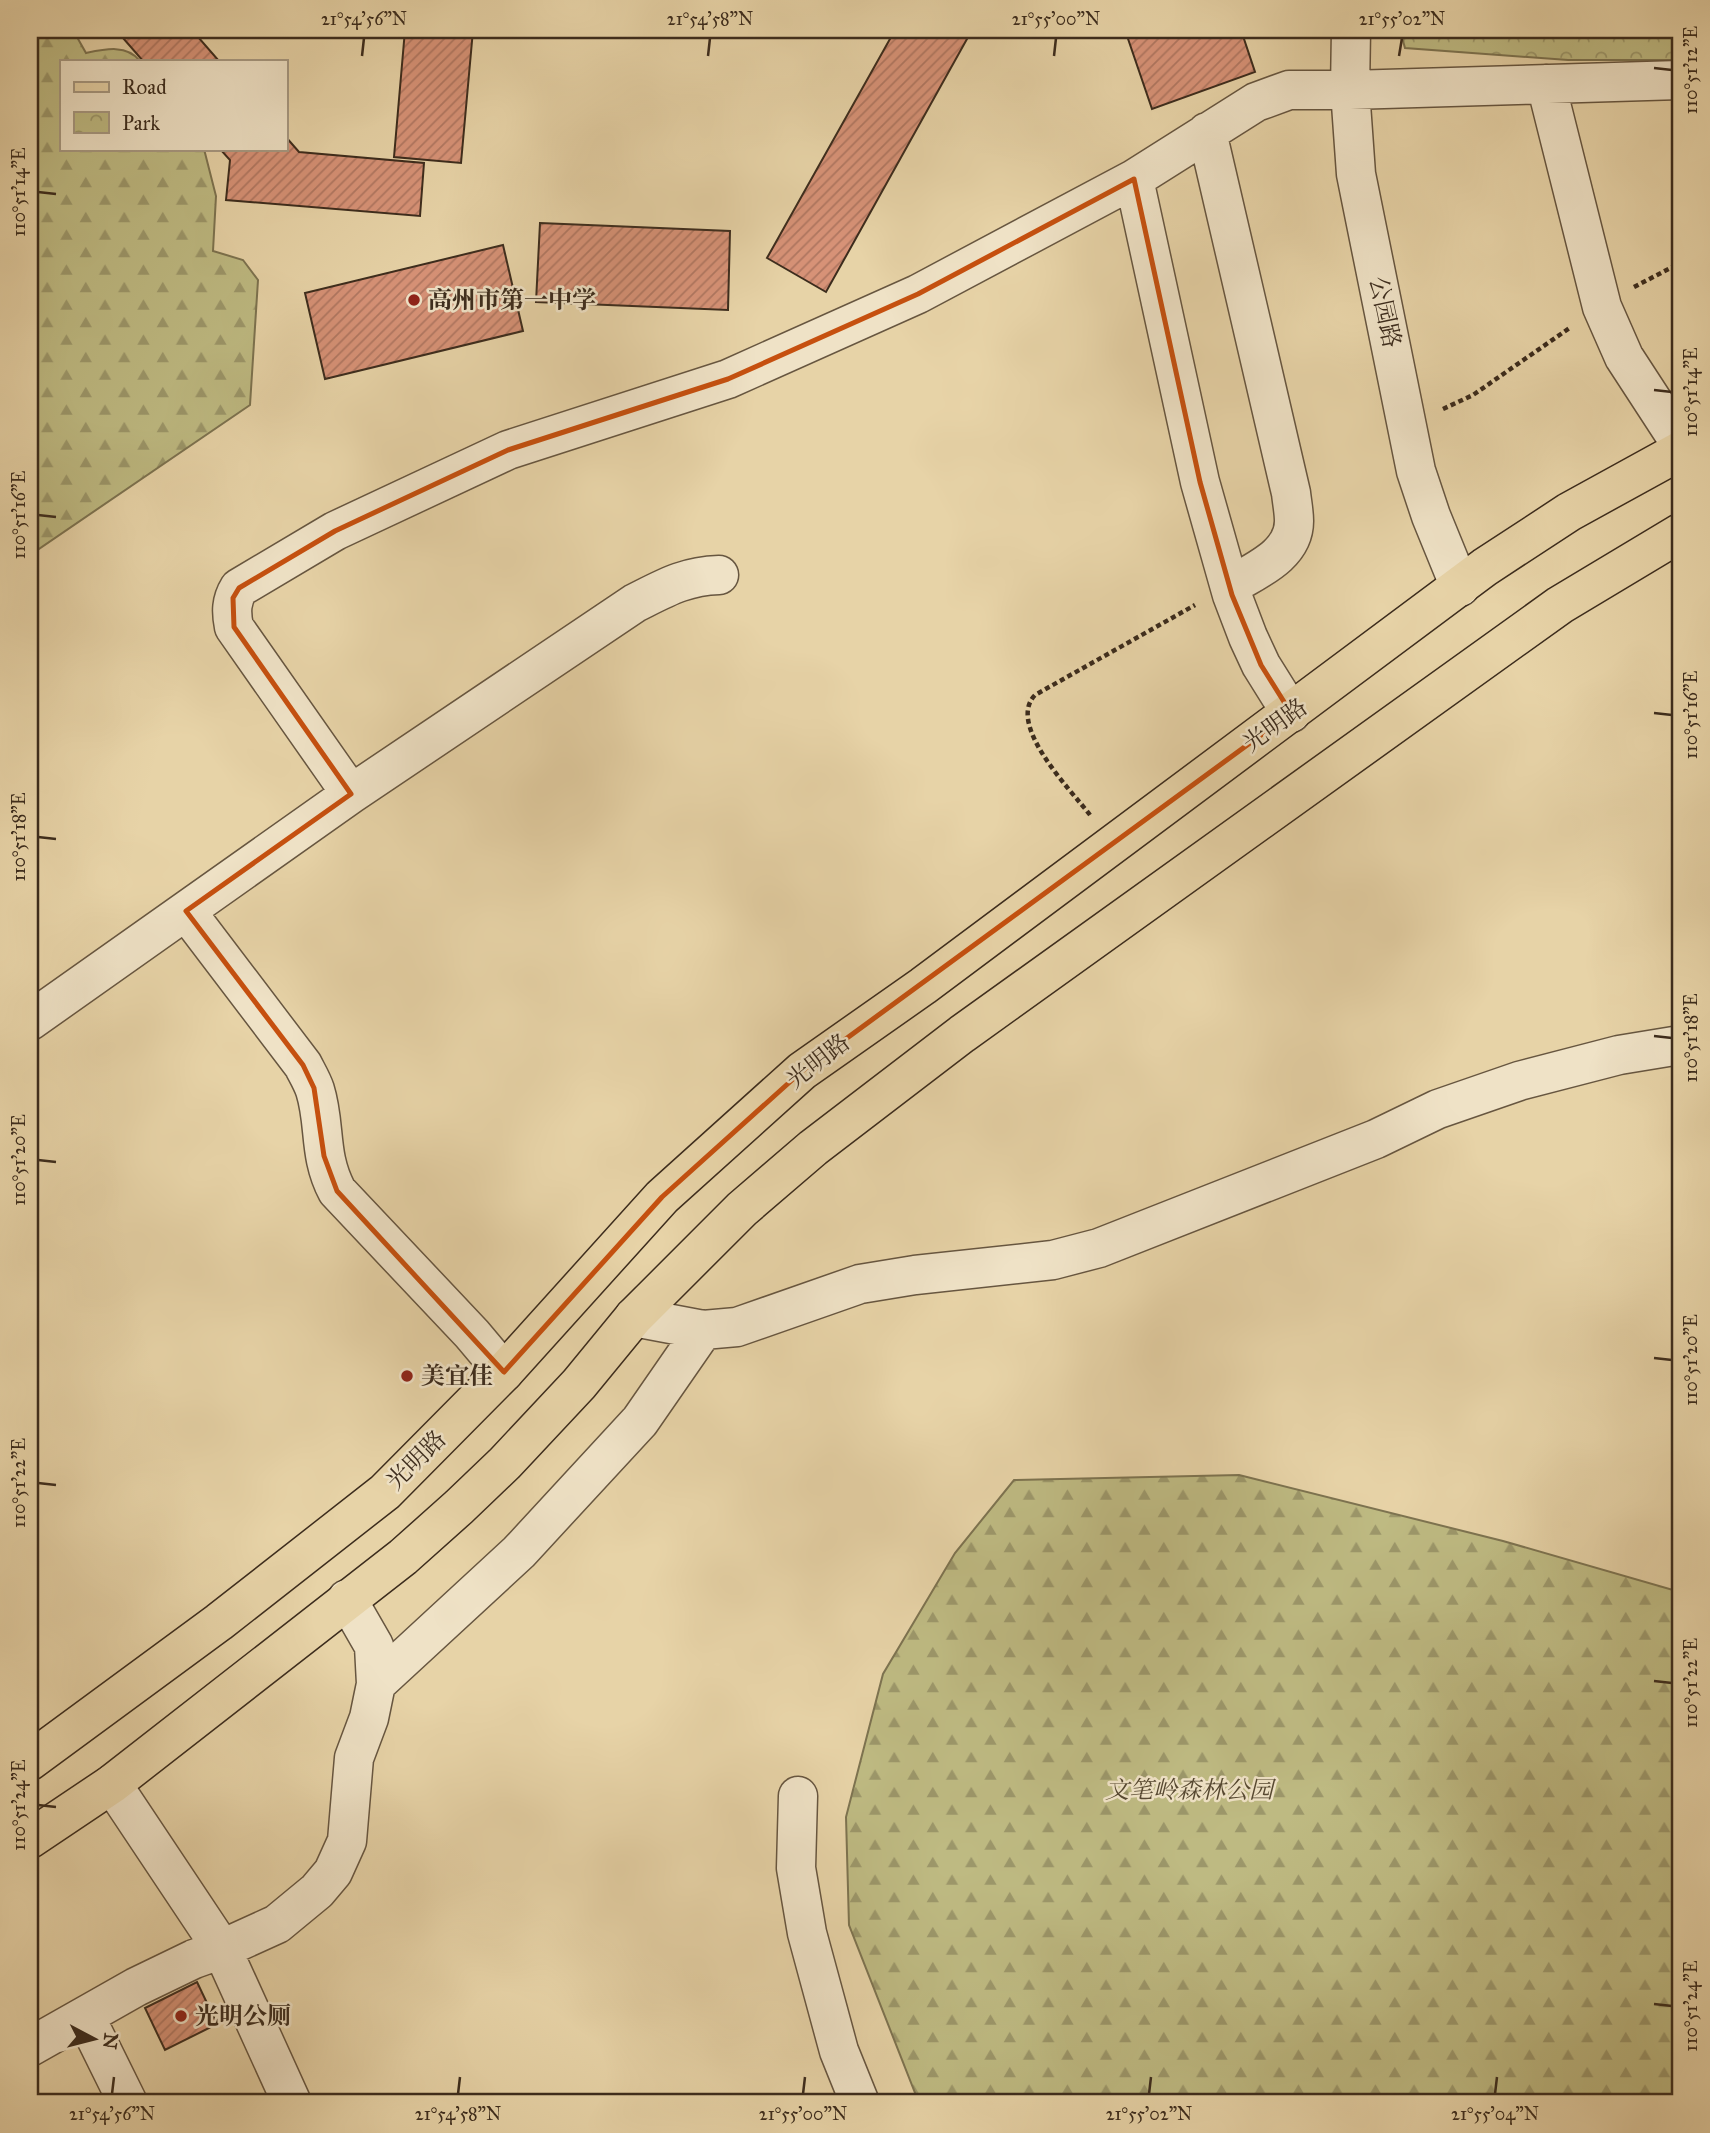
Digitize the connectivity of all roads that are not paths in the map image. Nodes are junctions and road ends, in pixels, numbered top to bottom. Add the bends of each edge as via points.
1 (1351, 30) edge
2 (1680, 80) edge
3 (1546, 84) junction
4 (1350, 90) junction
5 (1207, 132) junction
6 (1134, 179) junction
7 (1680, 443) edge
8 (1680, 451) edge
9 (1680, 533) edge
10 (719, 575) dead end
11 (1230, 586) junction
12 (1460, 587) junction
13 (1291, 713) junction
14 (351, 794) junction
15 (186, 911) junction
16 (30, 1021) edge
17 (1680, 1045) edge
18 (635, 1317) junction
19 (703, 1330) junction
20 (504, 1372) junction
21 (347, 1599) junction
22 (376, 1684) junction
23 (30, 1761) edge
24 (111, 1784) junction
25 (798, 1797) dead end
26 (30, 1839) edge
27 (222, 1949) junction
28 (85, 2016) junction
29 (30, 2047) edge
30 (128, 2103) edge
31 (292, 2103) edge
32 (860, 2103) edge

1 - 4 street, 公园路
2 - 3 street
3 - 4 street
3 - 7 street via 1602,307 1624,357
4 - 5 street via 1273,94
4 - 12 street, 公园路 via 1356,174 1416,471
5 - 6 street
5 - 11 street via 1291,493 1294,523 1287,545 1277,556
6 - 11 street via 1200,482
6 - 14 street via 918,294 729,379 508,450 334,531 239,588 231,612 234,627
8 - 12 main road, 光明路 via 1569,512
9 - 18 main road via 1560,605 962,1034 813,1148 742,1209
10 - 14 street via 698,575 635,603
11 - 13 street via 1256,656
12 - 13 main road, 光明路
13 - 20 main road, 光明路 via 802,1072 662,1197
14 - 15 street
15 - 16 street
15 - 20 street via 303,1065 314,1088 328,1174 337,1191
17 - 19 street via 1519,1080 1099,1248 1054,1260 871,1281 737,1326
18 - 19 street
18 - 21 main road via 505,1463 403,1557
19 - 22 street via 640,1421 575,1492 519,1552
20 - 23 main road, 光明路 via 384,1492 219,1622
21 - 22 street via 374,1646
21 - 24 main road
22 - 27 street via 354,1758 347,1842 333,1872 277,1924
24 - 26 main road
24 - 27 street
25 - 32 street via 796,1868 807,1933 839,2051
27 - 28 street
27 - 31 street
28 - 29 street
28 - 30 street

